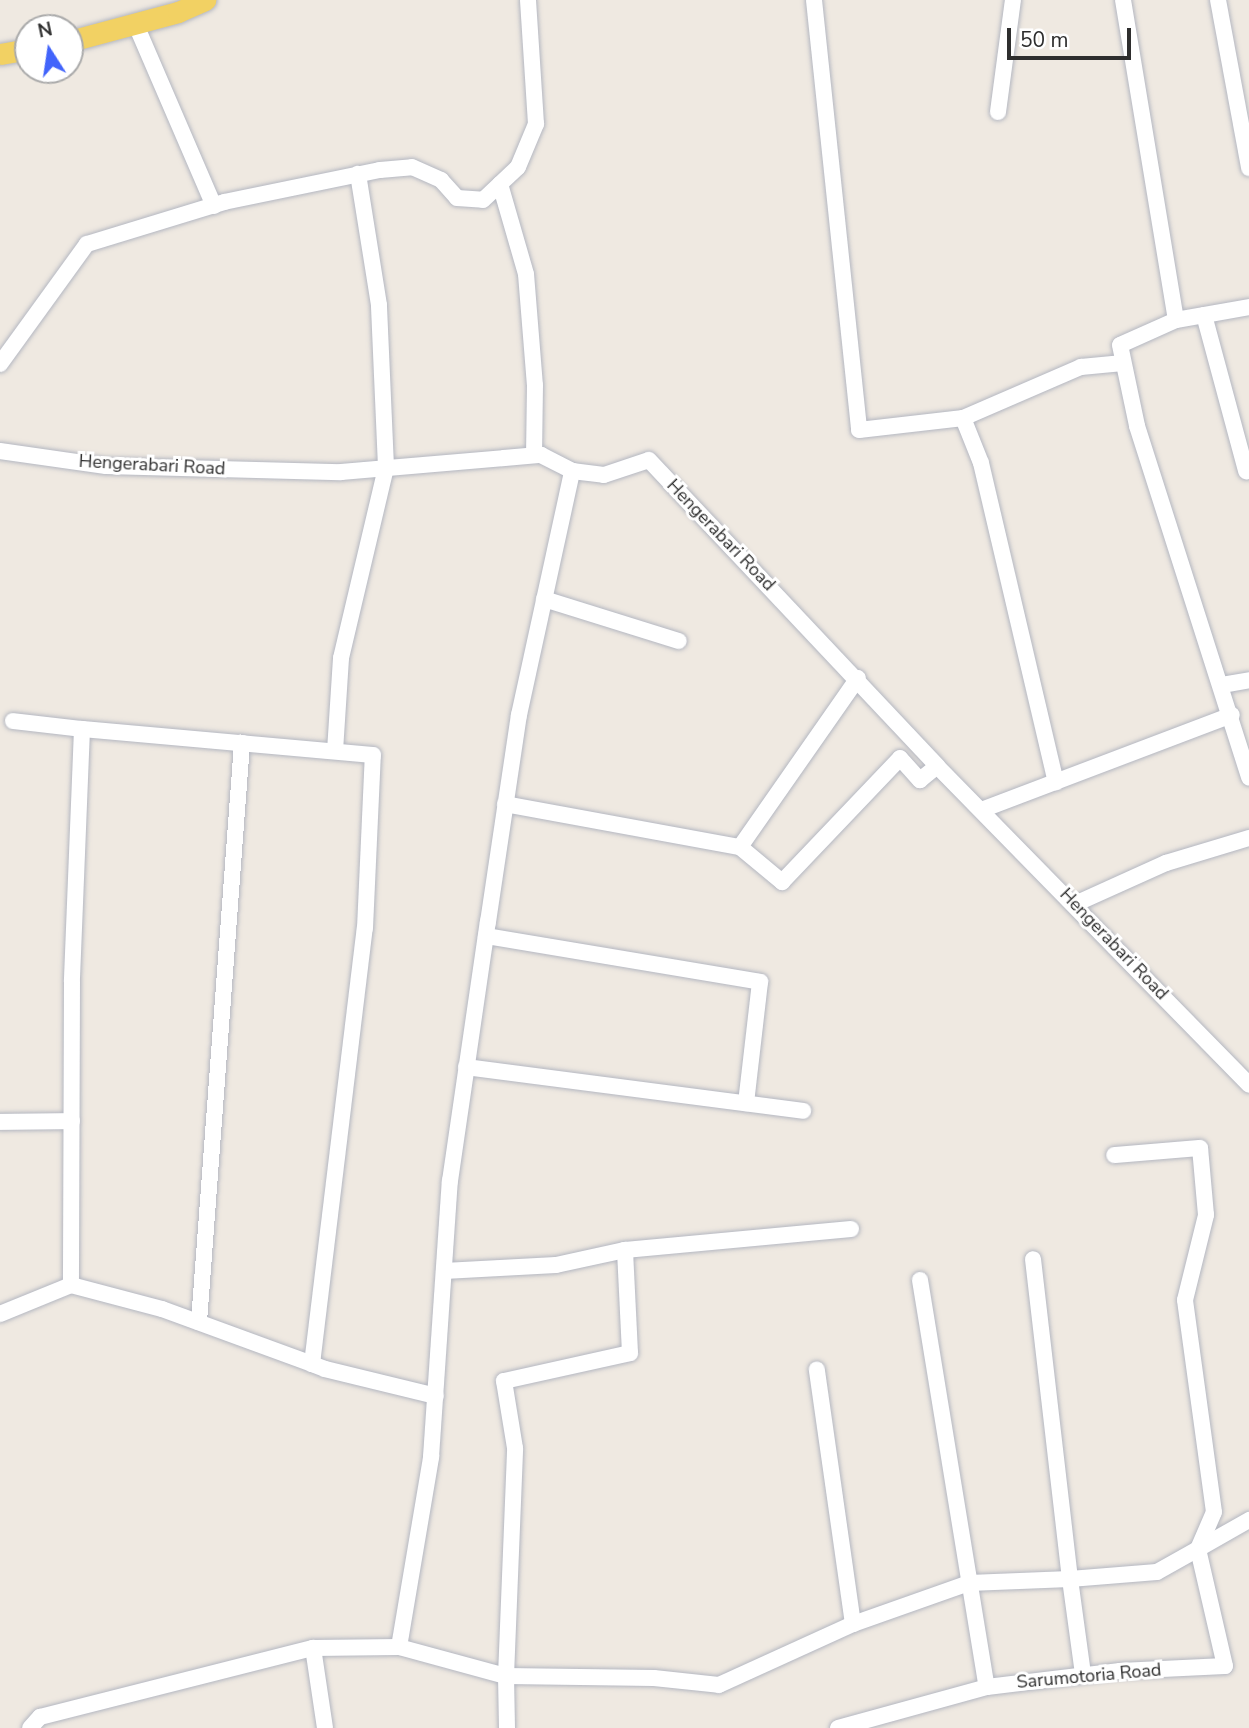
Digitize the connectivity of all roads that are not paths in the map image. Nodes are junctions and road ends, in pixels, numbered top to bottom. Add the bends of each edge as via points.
1 (205, 0) edge
2 (528, 0) edge
3 (814, 0) edge
4 (1013, 0) edge
5 (1124, 0) edge
6 (1218, 0) edge
7 (136, 25) junction
8 (84, 38) edge
9 (998, 112) dead end
10 (1249, 169) edge
11 (358, 174) junction
12 (500, 184) junction
13 (214, 206) junction
14 (1249, 307) edge
15 (1205, 315) junction
16 (1176, 320) junction
17 (1124, 363) junction
18 (0, 364) edge
19 (962, 418) junction
20 (0, 450) edge
21 (534, 456) junction
22 (386, 467) junction
23 (572, 471) junction
24 (1246, 471) dead end
25 (544, 599) junction
26 (679, 640) dead end
27 (858, 678) junction
28 (1249, 680) edge
29 (1222, 685) junction
30 (1232, 715) junction
31 (13, 721) dead end
32 (82, 729) junction
33 (243, 743) junction
34 (335, 751) junction
35 (937, 766) junction
36 (1249, 778) edge
37 (1055, 782) junction
38 (506, 804) junction
39 (985, 809) junction
40 (1249, 838) edge
41 (740, 847) junction
42 (1075, 904) junction
43 (486, 936) junction
44 (467, 1067) junction
45 (1249, 1085) edge
46 (746, 1103) junction
47 (803, 1111) dead end
48 (72, 1121) junction
49 (0, 1122) edge
50 (1114, 1155) dead end
51 (851, 1230) dead end
52 (625, 1250) junction
53 (1032, 1259) dead end
54 (444, 1271) junction
55 (920, 1280) dead end
56 (71, 1284) junction
57 (0, 1314) edge
58 (199, 1322) junction
59 (312, 1364) junction
60 (817, 1370) dead end
61 (436, 1396) junction
62 (1249, 1520) edge
63 (1198, 1549) junction
64 (1070, 1579) junction
65 (970, 1583) junction
66 (853, 1624) junction
67 (399, 1647) junction
68 (313, 1648) junction
69 (1083, 1674) junction
70 (506, 1676) junction
71 (987, 1686) junction
72 (30, 1728) edge
73 (325, 1728) edge
74 (507, 1728) edge
75 (839, 1728) edge

1 - 7 main road
2 - 12 street via 536,124 518,167
3 - 19 street via 859,430
4 - 9 street
5 - 16 street
6 - 10 street
7 - 8 main road
7 - 13 street
11 - 12 street via 412,167 441,180 457,198 483,200
11 - 13 street
11 - 22 street via 379,304
12 - 21 street via 526,274 535,385
13 - 18 street via 87,244
14 - 15 street
15 - 16 street
15 - 24 street
16 - 17 street via 1119,345
17 - 19 street via 1080,367
17 - 29 street via 1137,426
19 - 37 street via 981,463
20 - 22 street, Hengerabari Road via 106,466 341,472
21 - 22 street, Hengerabari Road
21 - 23 street, Hengerabari Road
22 - 34 street via 341,658
23 - 25 street
23 - 27 street, Hengerabari Road via 604,475 649,460
25 - 26 street
25 - 38 street
27 - 35 street, Hengerabari Road
27 - 41 street
28 - 29 street
29 - 30 street
30 - 36 street
30 - 37 street
31 - 32 street
32 - 33 street
32 - 48 street
33 - 34 street
33 - 58 street
34 - 59 street via 373,755 365,928
35 - 39 street, Hengerabari Road
35 - 41 street via 920,780 900,758 782,882
37 - 39 street
38 - 41 street
38 - 43 street
39 - 42 street, Hengerabari Road
40 - 42 street via 1166,863
42 - 45 street, Hengerabari Road
43 - 44 street
43 - 46 street via 760,982
44 - 46 street
44 - 54 street via 450,1181
46 - 47 street
48 - 49 street
48 - 56 street
50 - 63 street via 1200,1148 1206,1215 1185,1300 1214,1512
51 - 52 street
52 - 54 street via 556,1265
52 - 70 street via 629,1353 504,1381 515,1448
53 - 64 street
54 - 61 street
55 - 65 street
56 - 57 street
56 - 58 street
58 - 59 street
59 - 61 street
60 - 66 street
61 - 67 street via 431,1457
62 - 63 street
63 - 64 street via 1157,1572
63 - 69 street, Sarumotoria Road via 1225,1666
64 - 65 street
64 - 69 street
65 - 66 street
65 - 71 street
66 - 70 street via 719,1685 653,1678
67 - 68 street
67 - 70 street
68 - 72 street via 40,1717
68 - 73 street
69 - 71 street, Sarumotoria Road
70 - 74 street
71 - 75 street, Sarumotoria Road

